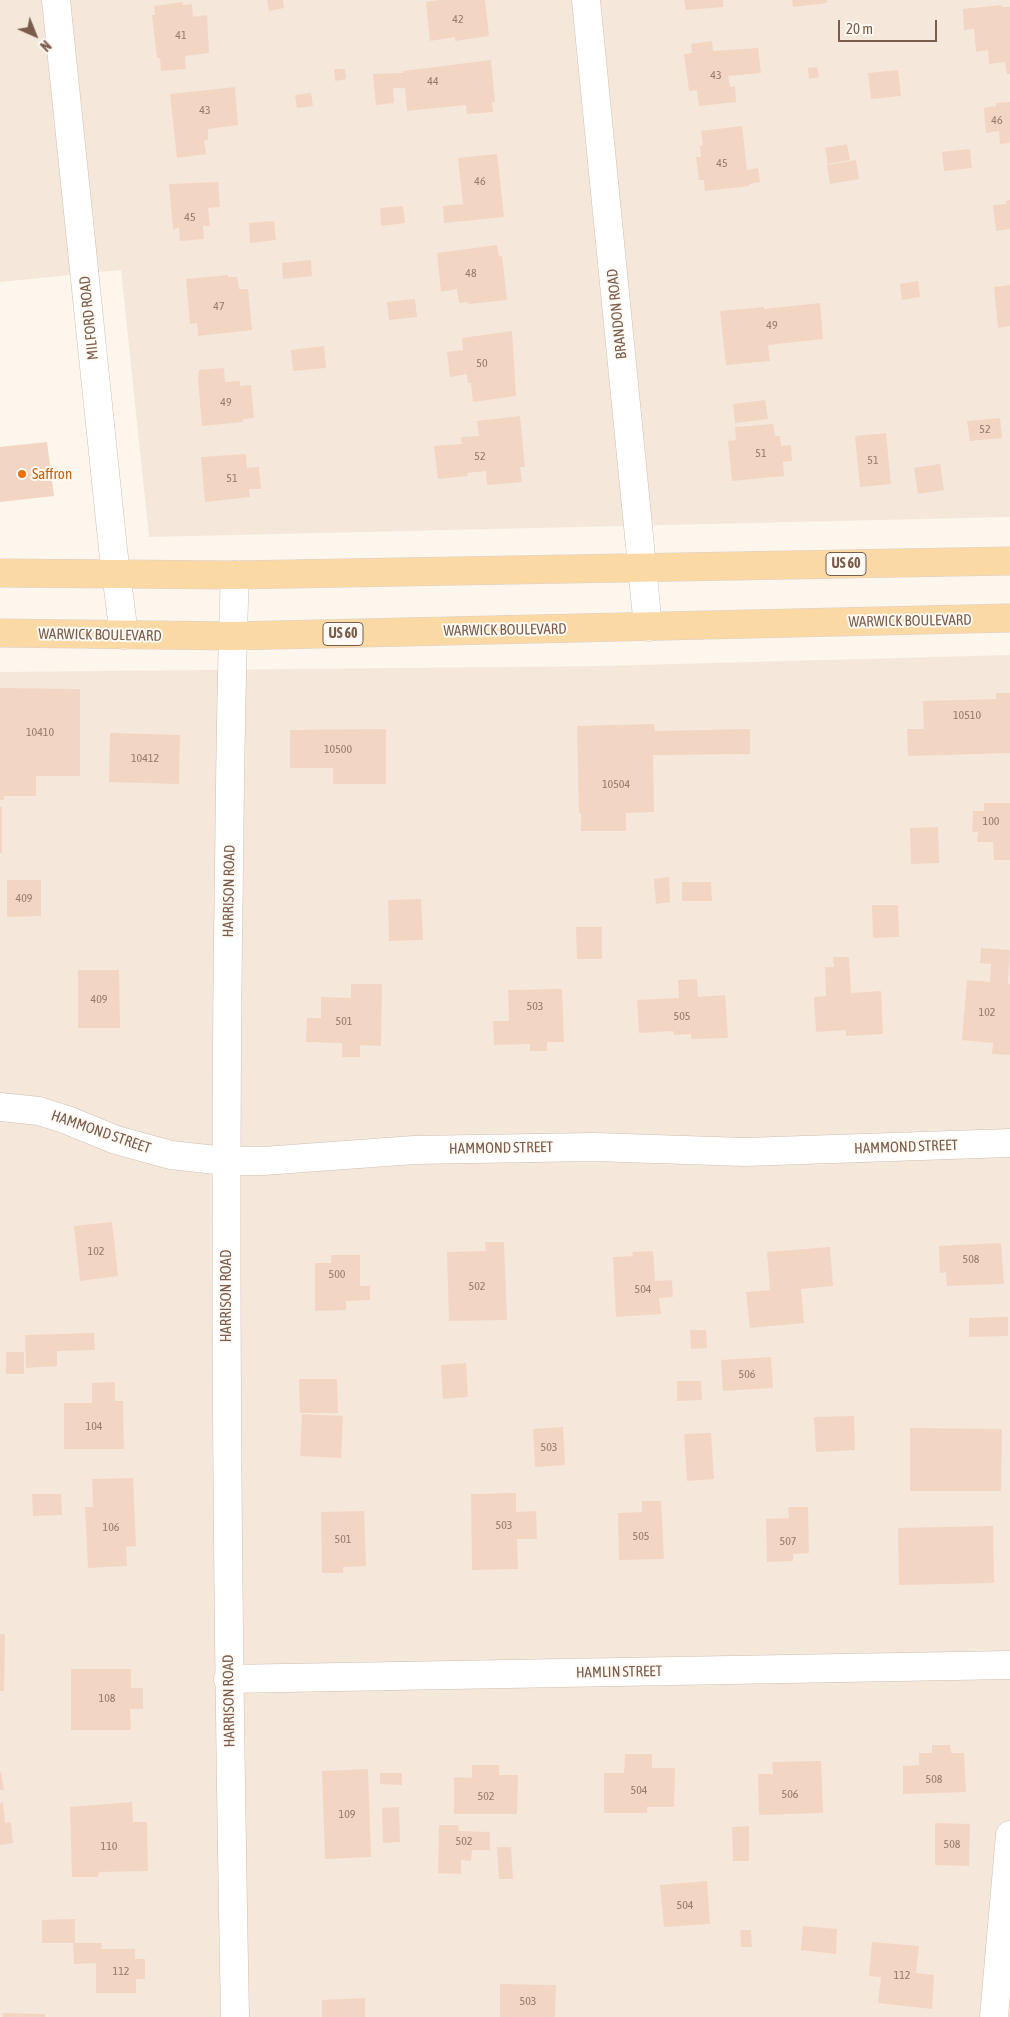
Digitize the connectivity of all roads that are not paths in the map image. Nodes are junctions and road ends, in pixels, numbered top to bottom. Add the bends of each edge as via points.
1 (56, 0) edge
2 (586, 0) edge
3 (1010, 561) edge
4 (642, 568) junction
5 (0, 573) edge
6 (117, 575) junction
7 (235, 575) junction
8 (1010, 618) edge
9 (648, 628) junction
10 (0, 633) edge
11 (124, 635) junction
12 (232, 636) junction
13 (0, 1108) edge
14 (1010, 1143) edge
15 (226, 1161) junction
16 (1010, 1665) edge
17 (228, 1679) junction
18 (1010, 1835) edge
19 (235, 2017) edge
20 (994, 2017) edge

1 - 6 street, MILFORD ROAD
2 - 4 street, BRANDON ROAD
3 - 4 main road, US 60
4 - 7 main road, US 60
4 - 9 street, BRANDON ROAD
5 - 6 main road, US 60
6 - 7 main road, US 60
6 - 11 street, MILFORD ROAD
7 - 12 street, HARRISON ROAD
8 - 9 main road, WARWICK BOULEVARD / US 60
9 - 12 main road, WARWICK BOULEVARD / US 60
10 - 11 main road, WARWICK BOULEVARD / US 60
11 - 12 main road, WARWICK BOULEVARD / US 60
12 - 15 street, HARRISON ROAD
13 - 15 street, HAMMOND STREET via 39,1111 116,1140 171,1155
14 - 15 street, HAMMOND STREET via 745,1152 594,1146 414,1150
15 - 17 street, HARRISON ROAD
16 - 17 street, HAMLIN STREET
17 - 19 street, HARRISON ROAD
18 - 20 street

